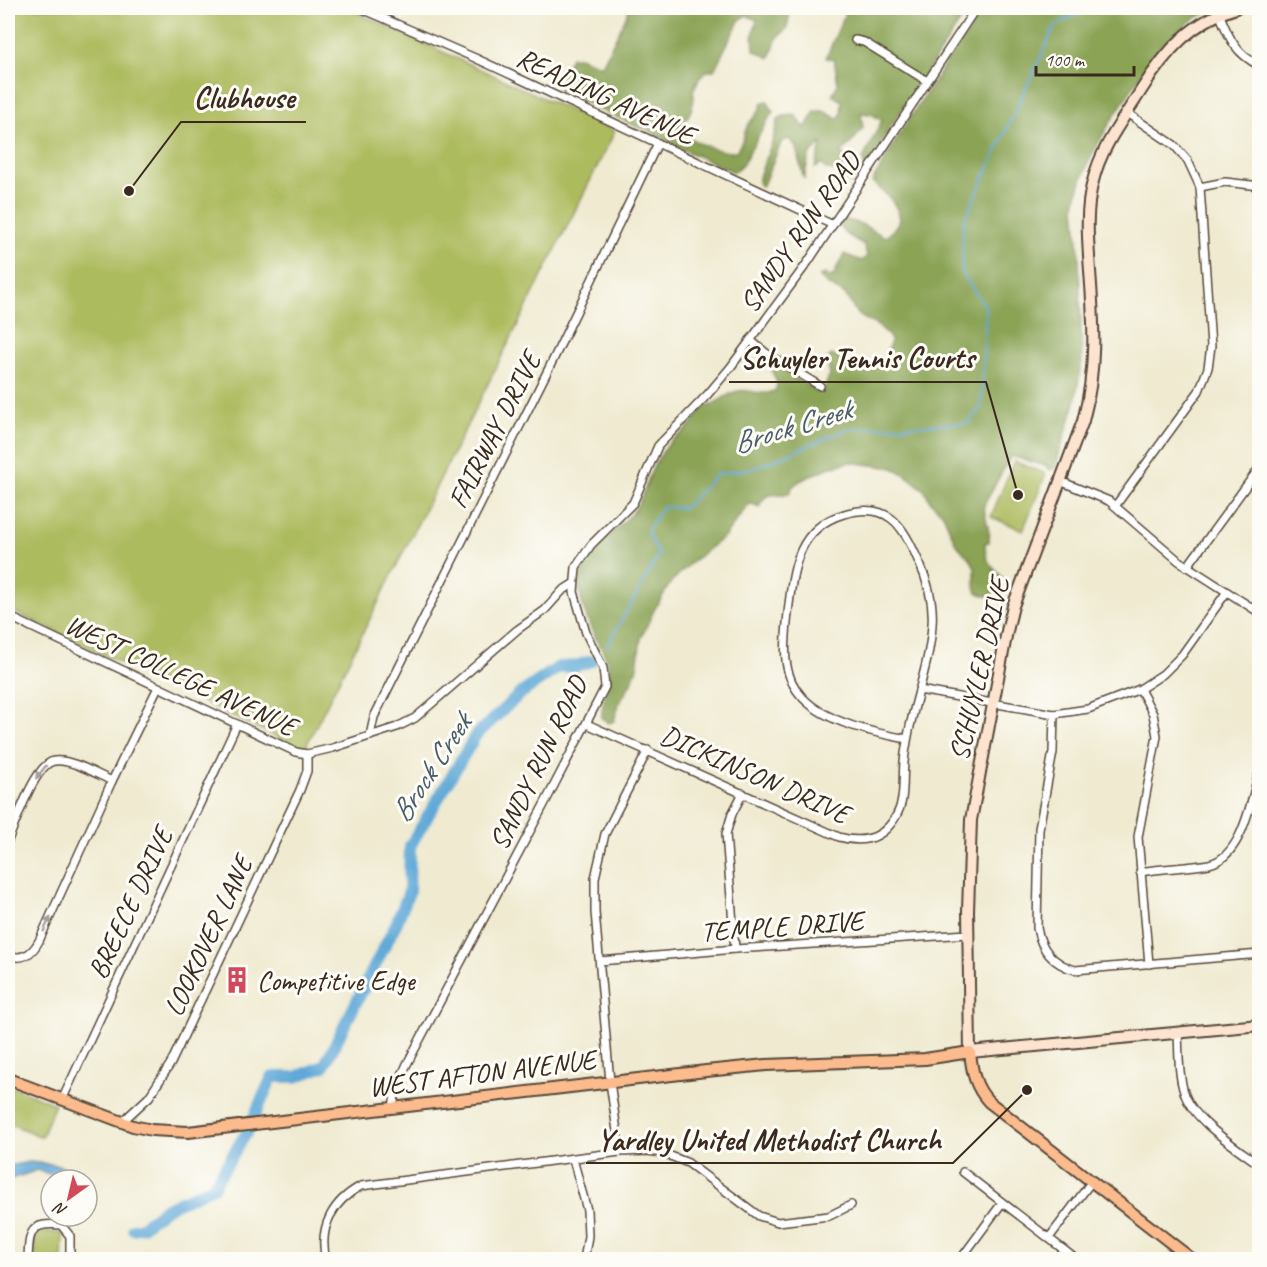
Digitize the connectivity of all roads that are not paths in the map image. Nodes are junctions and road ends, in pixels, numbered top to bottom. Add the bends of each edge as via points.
1 (360, 8) edge
2 (976, 8) edge
3 (1236, 8) edge
4 (1218, 11) edge
5 (855, 40) dead end
6 (1260, 66) edge
7 (927, 81) junction
8 (1127, 113) junction
9 (658, 143) junction
10 (1260, 186) edge
11 (1200, 187) junction
12 (833, 225) junction
13 (750, 340) junction
14 (820, 386) dead end
15 (1260, 467) edge
16 (1060, 481) junction
17 (1116, 505) junction
18 (1187, 567) junction
19 (573, 584) junction
20 (1226, 593) junction
21 (1260, 613) edge
22 (8, 616) edge
23 (158, 687) junction
24 (1140, 688) junction
25 (919, 690) junction
26 (992, 704) junction
27 (1054, 714) junction
28 (237, 724) junction
29 (587, 724) junction
30 (370, 736) junction
31 (907, 739) junction
32 (648, 750) junction
33 (308, 754) junction
34 (1260, 771) edge
35 (111, 782) junction
36 (743, 793) junction
37 (8, 840) edge
38 (1140, 872) junction
39 (968, 934) junction
40 (735, 949) junction
41 (1260, 954) edge
42 (8, 956) edge
43 (600, 961) junction
44 (1149, 964) junction
45 (1260, 1025) edge
46 (1178, 1032) junction
47 (970, 1052) junction
48 (8, 1079) edge
49 (610, 1082) junction
50 (62, 1100) junction
51 (393, 1108) junction
52 (122, 1122) junction
53 (620, 1152) junction
54 (573, 1159) junction
55 (1260, 1165) edge
56 (963, 1173) dead end
57 (1092, 1181) junction
58 (1002, 1203) junction
59 (851, 1205) dead end
60 (1049, 1238) junction
61 (28, 1260) edge
62 (70, 1260) edge
63 (326, 1260) edge
64 (584, 1260) edge
65 (960, 1260) edge
66 (1077, 1260) edge
67 (1194, 1260) edge

1 - 9 street, READING AVENUE
2 - 7 street, SANDY RUN ROAD
3 - 4 street, SCHUYLER DRIVE
4 - 6 street via 1239,52
4 - 8 street, SCHUYLER DRIVE via 1167,52
5 - 7 street
7 - 12 street, SANDY RUN ROAD
8 - 11 street via 1174,145 1188,161
8 - 16 street, SCHUYLER DRIVE via 1101,156 1089,195 1095,346 1092,378 1083,421
9 - 12 street, READING AVENUE
9 - 30 street, FAIRWAY DRIVE via 374,717
10 - 11 street via 1225,182
11 - 17 street via 1211,334 1208,368 1191,403
12 - 13 street, SANDY RUN ROAD
13 - 14 street
13 - 19 street, SANDY RUN ROAD via 708,394 658,446 633,503 585,554 576,567
15 - 18 street
16 - 17 street
16 - 26 street, SCHUYLER DRIVE via 1013,606
17 - 18 street
18 - 20 street
19 - 29 street, SANDY RUN ROAD via 586,633 605,677 603,691
19 - 30 street, WEST COLLEGE AVENUE via 415,718
20 - 21 street
20 - 24 street via 1182,655 1163,674
22 - 23 street, WEST COLLEGE AVENUE
23 - 28 street, WEST COLLEGE AVENUE
23 - 35 street
24 - 27 street via 1088,709
24 - 38 street via 1153,714 1157,736 1139,822
25 - 26 street
25 - 31 street, DICKINSON DRIVE
25 - 31 street, DICKINSON DRIVE via 933,612 927,579 908,538 897,522 880,512 862,510 832,519 807,540 795,563 785,641 789,675 804,700 820,710 860,729
26 - 27 street
26 - 39 street, SCHUYLER DRIVE via 971,820
27 - 44 street via 1053,752 1038,849 1040,940 1053,960 1075,970
28 - 33 street, WEST COLLEGE AVENUE
28 - 50 street, BREECE DRIVE
29 - 32 street, DICKINSON DRIVE
29 - 51 street, SANDY RUN ROAD via 406,1064
30 - 33 street, WEST COLLEGE AVENUE
31 - 36 street, DICKINSON DRIVE via 902,803 888,828 874,837 839,837
32 - 36 street, DICKINSON DRIVE
32 - 43 street via 611,821 600,853 594,894
33 - 52 street, LOOKOVER LANE via 300,790 171,1063 149,1097
34 - 38 street via 1238,839 1223,858 1209,864
35 -> 37 street via 65,762 54,761 44,766
42 -> 35 street via 20,958 34,949
36 - 40 street via 726,834
38 - 44 street
39 - 40 street, TEMPLE DRIVE
39 - 47 street, SCHUYLER DRIVE
40 - 43 street, TEMPLE DRIVE
41 - 44 street
43 - 49 street
45 - 46 street
46 - 47 street
46 - 55 street via 1183,1089 1188,1102 1205,1123
47 - 49 main road, WEST AFTON AVENUE via 924,1059 766,1065
47 - 57 main road via 973,1077 988,1102
48 - 50 main road, WEST AFTON AVENUE
49 - 51 main road, WEST AFTON AVENUE
49 - 53 street
50 - 52 main road, WEST AFTON AVENUE
51 - 52 main road, WEST AFTON AVENUE via 188,1132
53 - 54 street
53 - 59 street via 663,1153 688,1163 759,1216 778,1222 829,1216
54 - 63 street via 361,1186 345,1196 329,1215 323,1236
54 - 64 street via 587,1210
56 - 58 street
57 - 60 street
57 - 67 main road
58 - 60 street
58 - 65 street
60 - 66 street
61 - 62 street via 29,1235 45,1224 62,1225 70,1236

